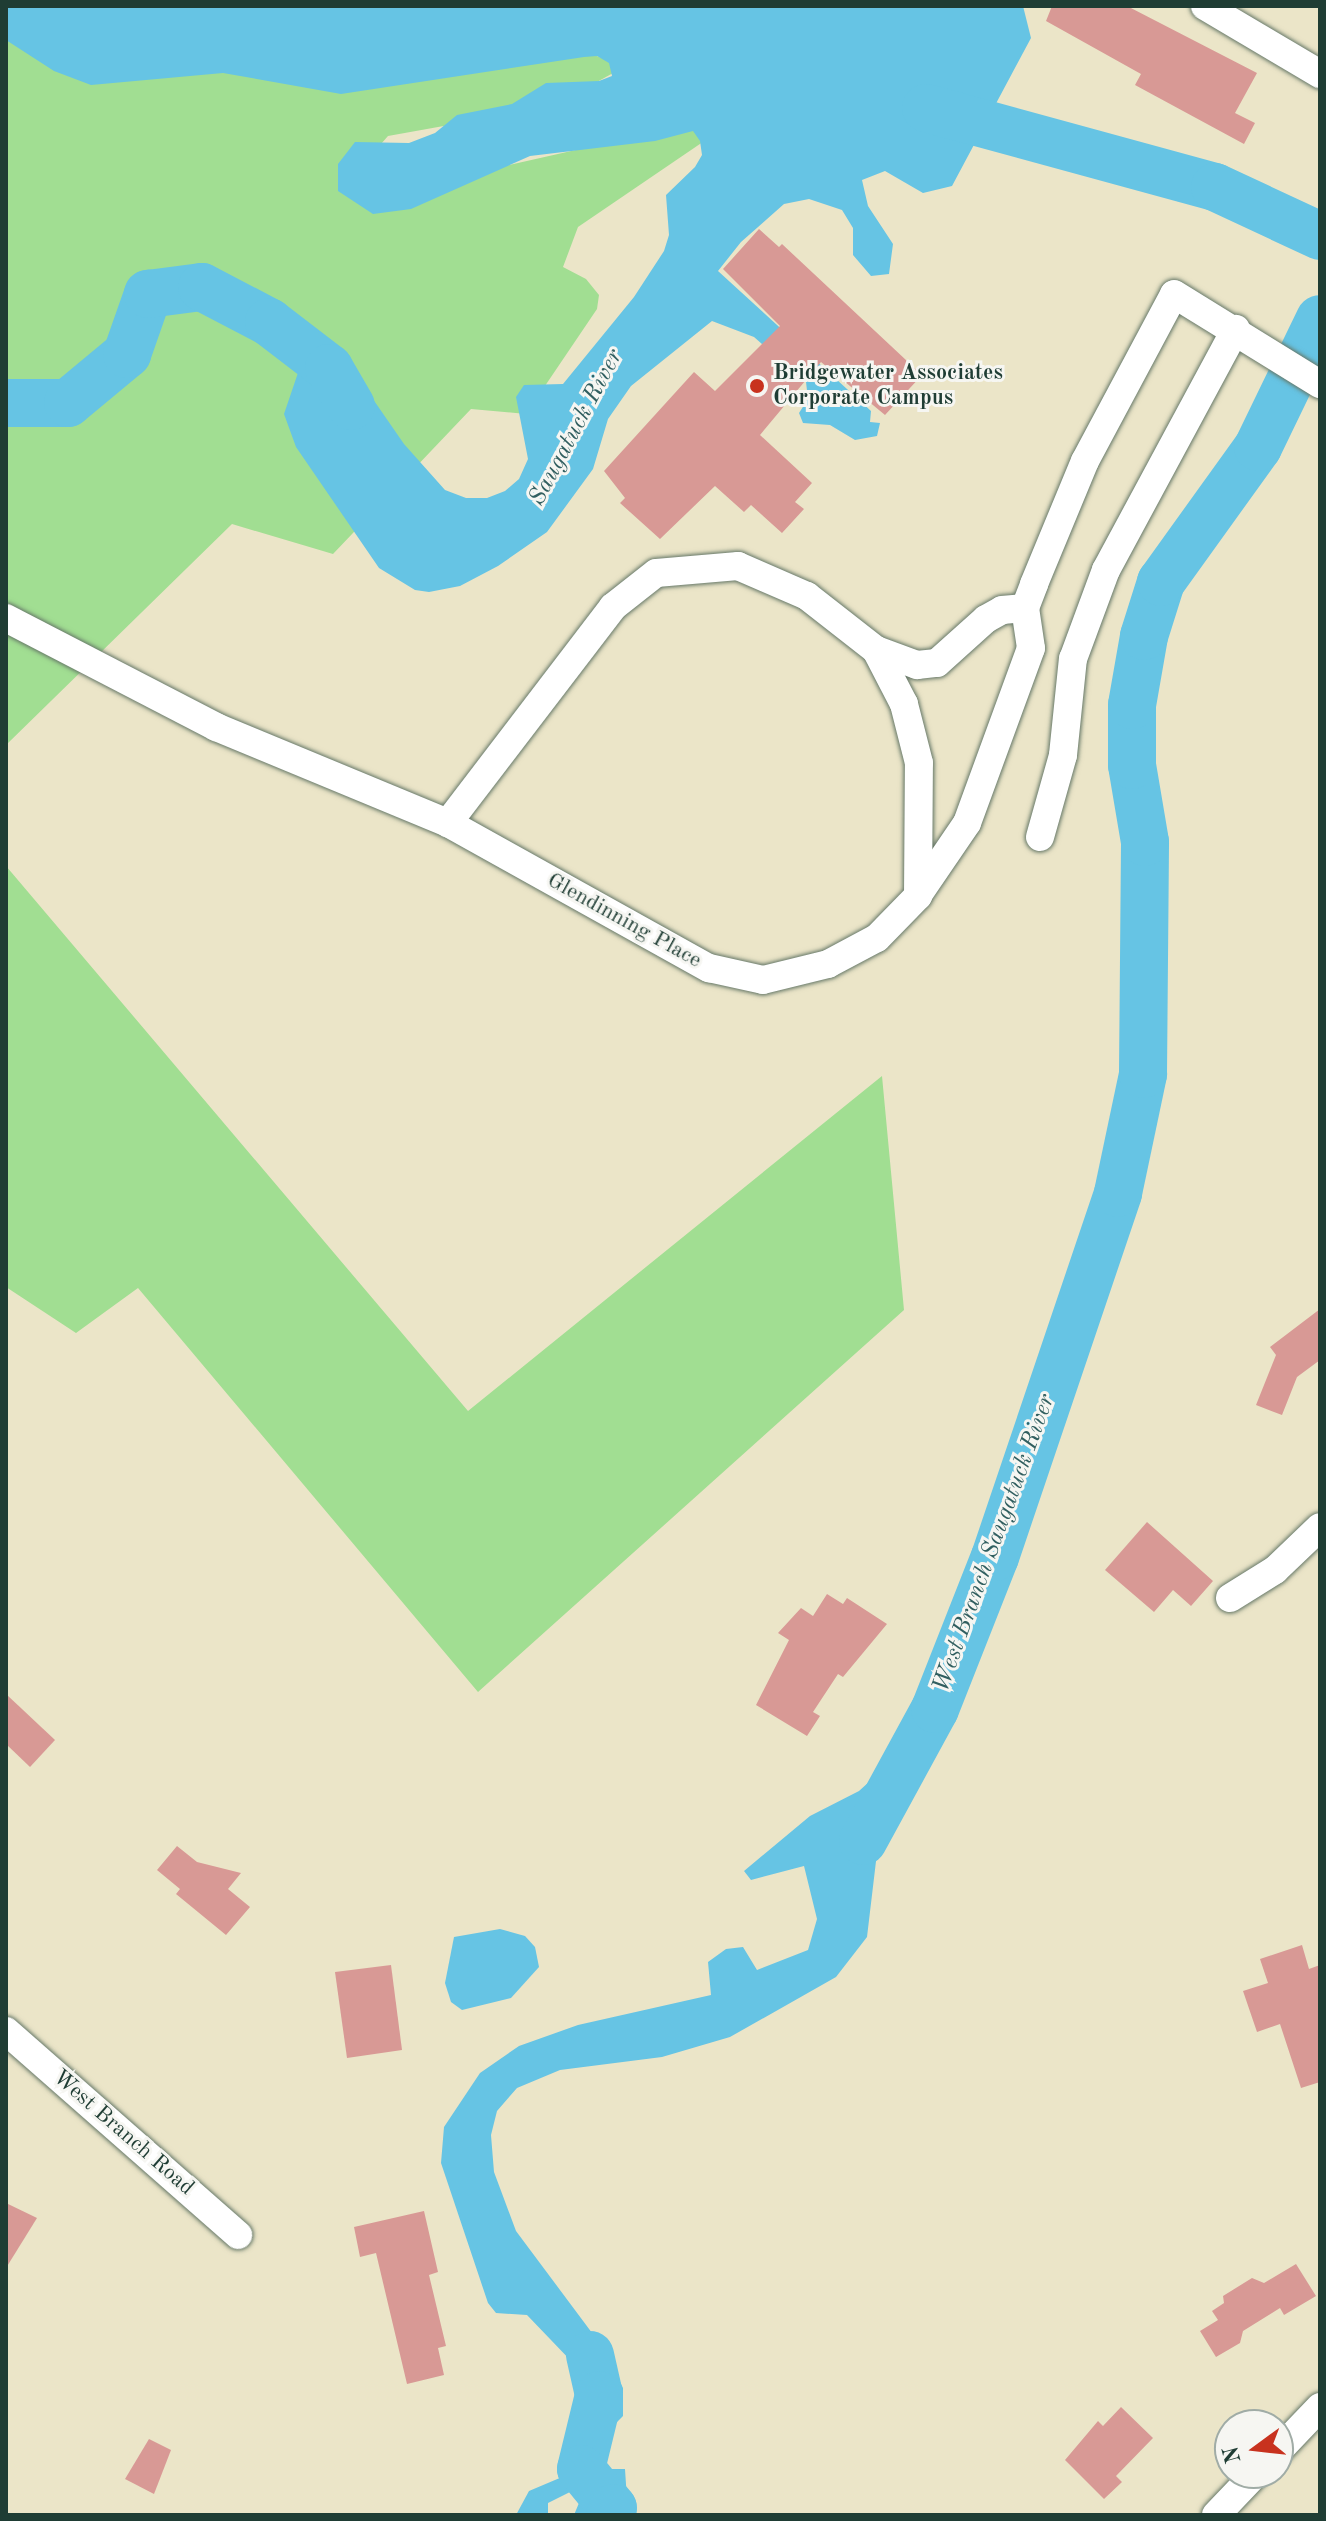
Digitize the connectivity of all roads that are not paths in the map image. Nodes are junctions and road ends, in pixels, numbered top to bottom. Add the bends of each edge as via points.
1 (1205, 6) edge
2 (1320, 74) edge
3 (1236, 329) junction
4 (1314, 380) edge
5 (1025, 608) junction
6 (6, 618) edge
7 (1031, 648) junction
8 (876, 650) junction
9 (1073, 659) junction
10 (448, 823) junction
11 (1040, 837) dead end
12 (918, 896) junction
13 (1320, 1527) edge
14 (1230, 1598) dead end
15 (6, 2031) edge
16 (238, 2235) dead end
17 (1320, 2407) edge
18 (1294, 2434) edge
19 (1241, 2489) edge
20 (1216, 2515) edge

1 - 2 street
3 - 4 street
3 - 5 street via 1174,294 1085,461
3 - 9 street via 1106,570
5 - 7 street
5 - 8 street via 1002,610 986,619 937,663 917,665
6 - 10 street, Glendinning Place via 216,727
7 - 9 street
7 - 12 street, Glendinning Place via 967,823
8 - 10 street via 807,596 764,575 738,566 698,565 656,573 613,607
8 - 12 street via 904,704 919,763
9 - 11 street via 1063,755
10 - 12 street, Glendinning Place via 709,968 763,980 828,964 877,938
13 - 14 street via 1275,1570
15 - 16 street, West Branch Road
17 - 18 street
19 - 20 street

